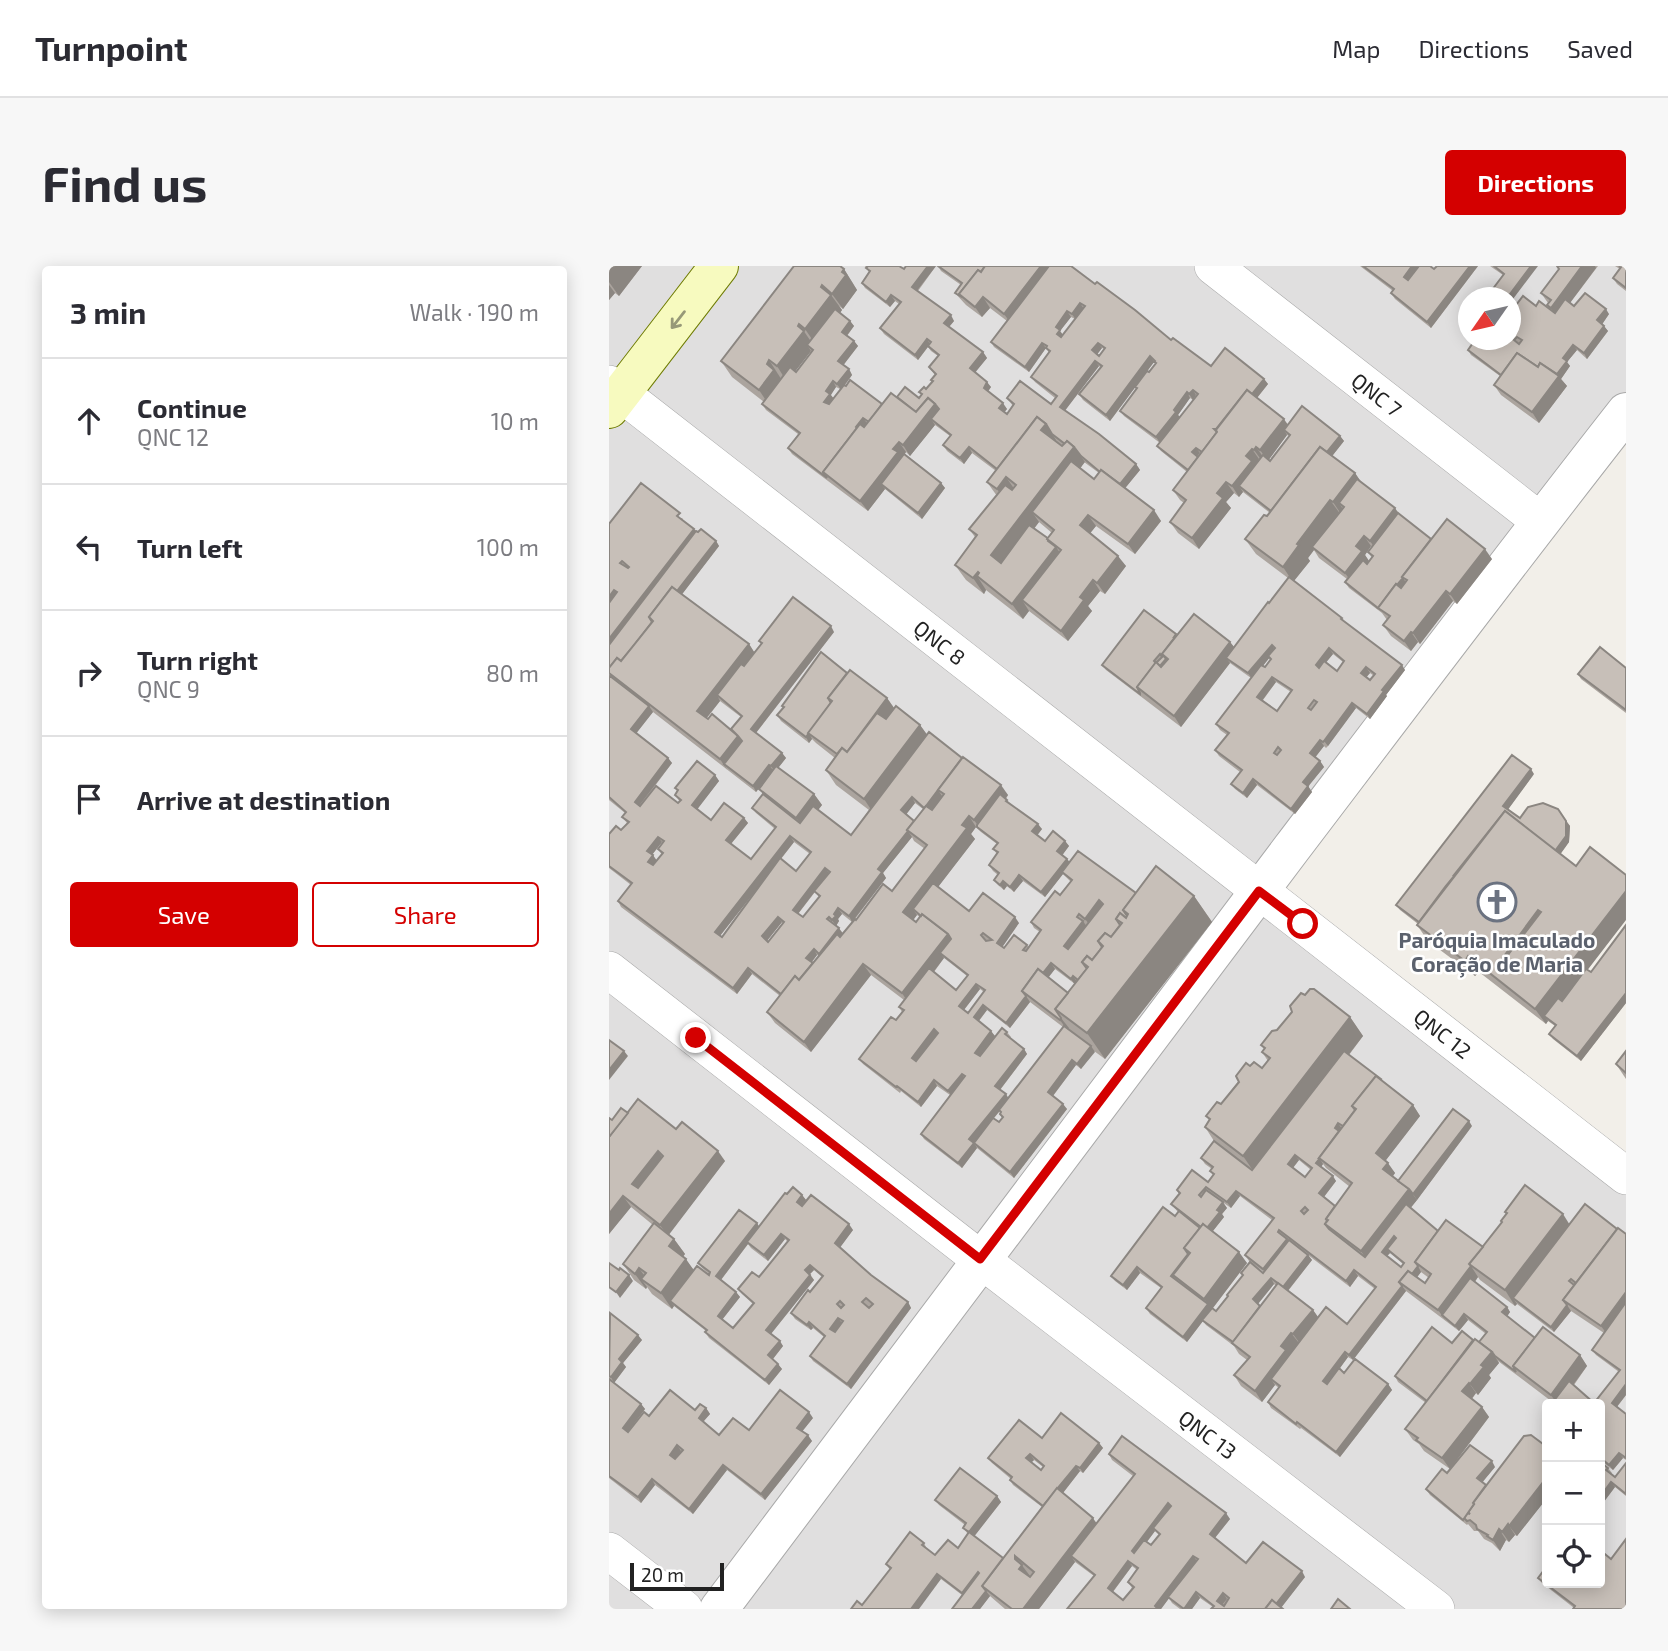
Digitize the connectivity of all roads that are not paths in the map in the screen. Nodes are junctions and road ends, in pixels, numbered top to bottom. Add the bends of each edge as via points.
1 (719, 266) edge
2 (1213, 266) edge
3 (613, 396) edge
4 (1626, 412) edge
5 (1540, 521) junction
6 (1259, 891) junction
7 (609, 970) edge
8 (1626, 1176) edge
9 (980, 1259) junction
10 (609, 1551) edge
11 (684, 1609) edge
12 (719, 1609) edge
13 (1436, 1609) edge

1 -> 3 main road
2 - 5 street, QNC 7
3 - 6 street, QNC 8
4 - 5 street
5 - 6 street
6 - 8 street, QNC 12
6 - 9 street
7 - 9 street, QNC 13
9 - 12 street
9 - 13 street, QNC 13
10 - 11 street

